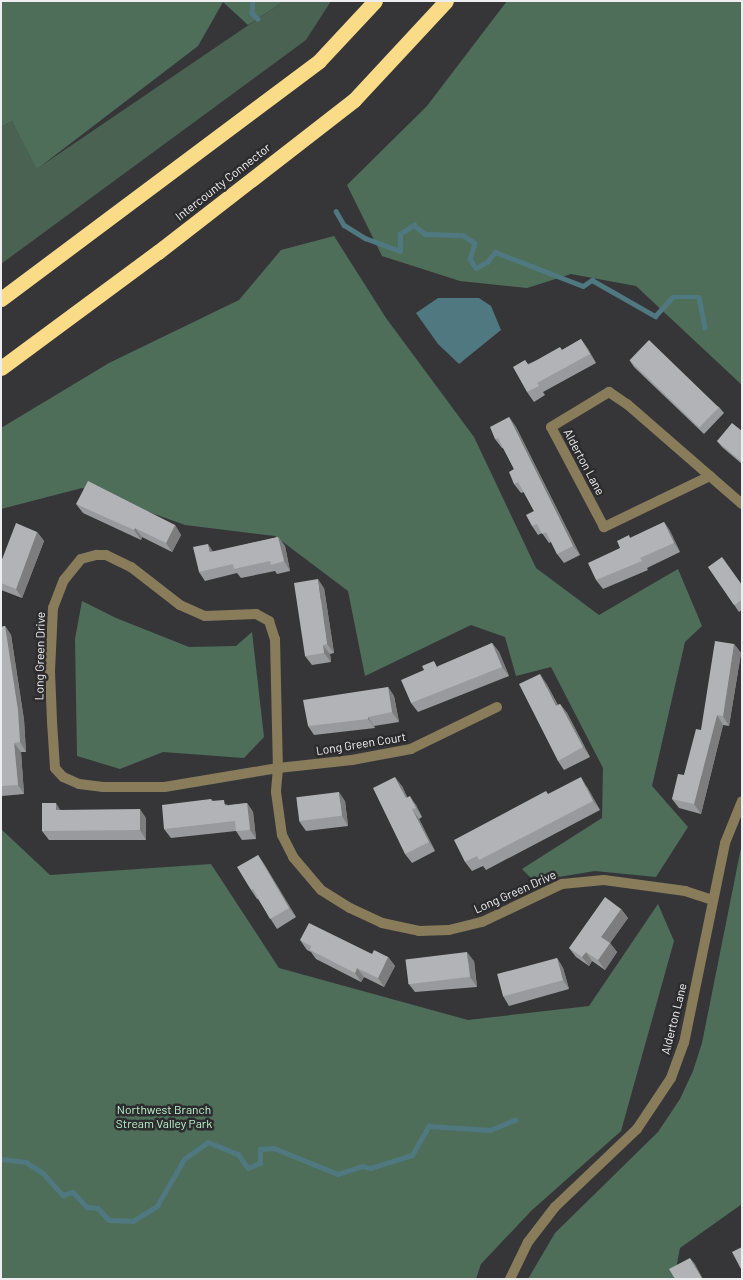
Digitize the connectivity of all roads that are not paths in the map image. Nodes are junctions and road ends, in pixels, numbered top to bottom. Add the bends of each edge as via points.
1 (375, 1) edge
2 (446, 1) edge
3 (1, 299) edge
4 (1, 368) edge
5 (710, 476) junction
6 (742, 504) edge
7 (497, 707) dead end
8 (278, 768) junction
9 (742, 801) edge
10 (713, 900) junction
11 (510, 1279) edge

1 - 3 highway via 319,61
2 - 4 highway, Intercounty Connector via 354,100 158,252
5 - 5 street, Alderton Lane via 610,392 551,427 604,527
5 - 6 street, Alderton Lane
7 - 8 street, Long Green Court via 412,749
8 - 8 street, Long Green Drive via 165,787 103,787 63,778 55,768 53,737 50,671 53,608 64,580 81,559 106,555 131,568 180,605 205,616 256,614 269,621 276,639
8 - 10 street, Long Green Drive via 276,792 282,835 293,857 321,890 382,923 419,931 449,930 482,922 562,884 604,880 684,891
9 - 10 street, Alderton Lane via 725,843
10 - 11 street, Alderton Lane via 684,1043 671,1078 637,1129 555,1207 528,1242

